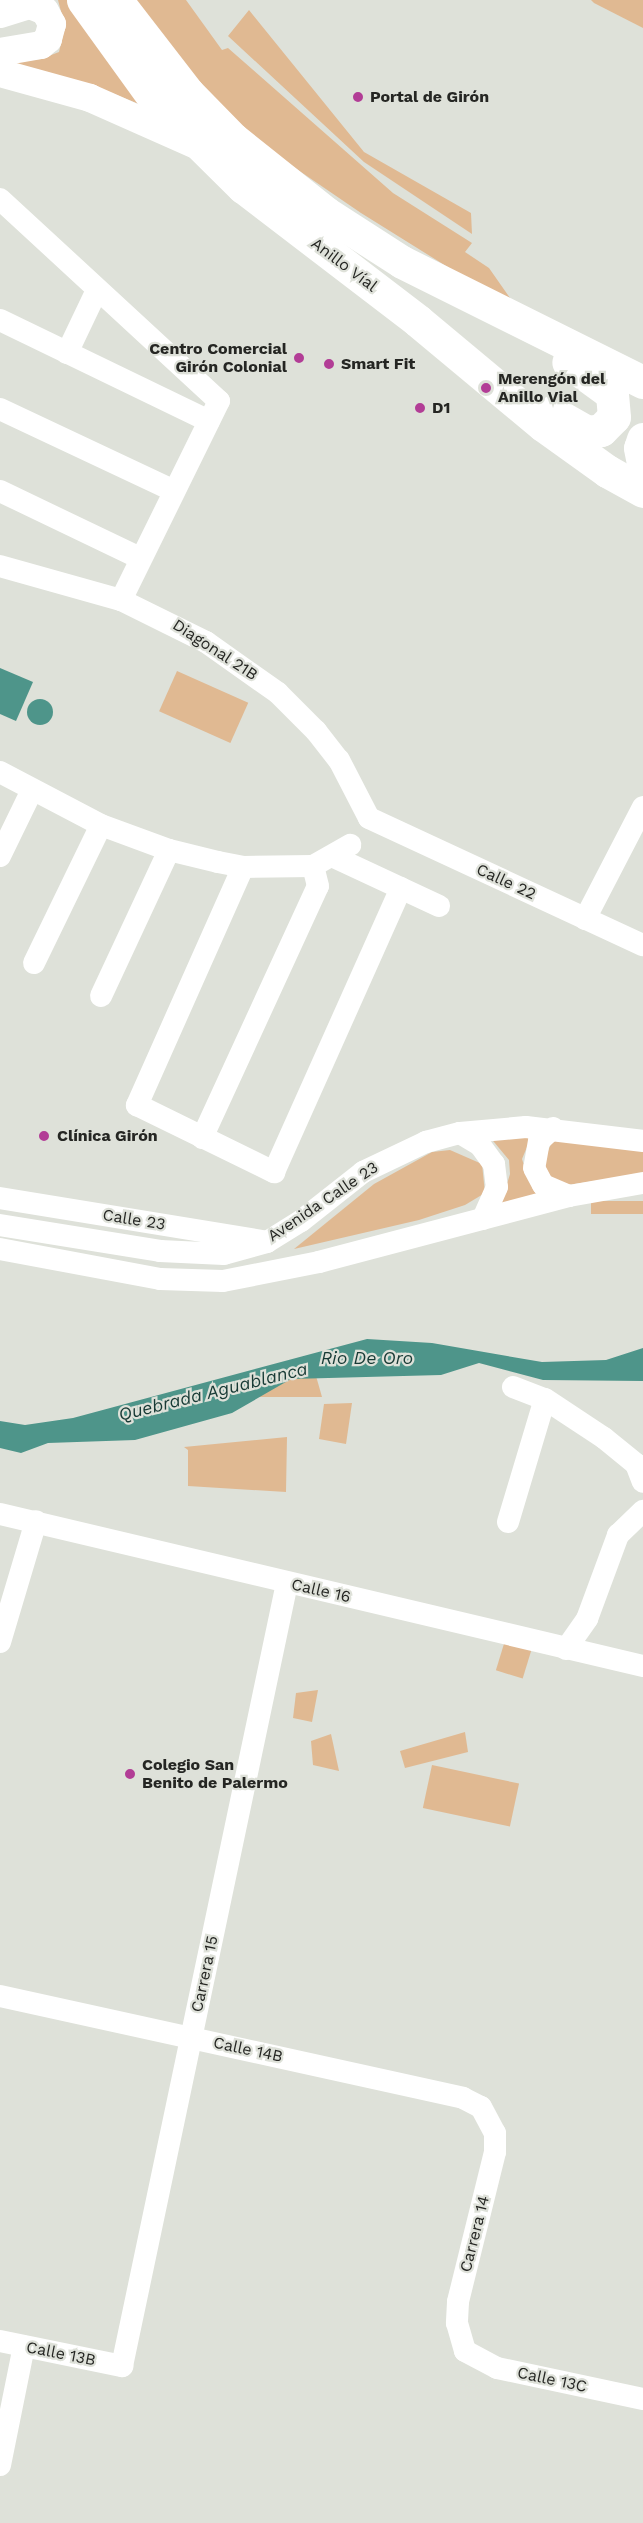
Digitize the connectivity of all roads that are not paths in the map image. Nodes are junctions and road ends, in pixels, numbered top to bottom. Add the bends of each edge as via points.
1 (83, 0) edge
2 (116, 0) edge
3 (0, 14) edge
4 (0, 52) edge
5 (0, 73) edge
6 (201, 148) junction
7 (0, 199) edge
8 (97, 290) junction
9 (487, 306) junction
10 (0, 321) edge
11 (68, 353) junction
12 (456, 354) junction
13 (643, 382) edge
14 (0, 409) edge
15 (208, 421) junction
16 (643, 439) edge
17 (643, 464) edge
18 (0, 490) edge
19 (643, 490) edge
20 (174, 491) junction
21 (140, 558) junction
22 (0, 566) edge
23 (121, 600) junction
24 (0, 772) edge
25 (32, 790) junction
26 (643, 807) edge
27 (369, 818) joint
28 (101, 825) junction
29 (170, 850) junction
30 (0, 856) edge
31 (313, 866) junction
32 (243, 867) junction
33 (401, 888) junction
34 (439, 906) dead end
35 (585, 919) junction
36 (643, 945) edge
37 (34, 963) dead end
38 (101, 996) dead end
39 (553, 1128) junction
40 (460, 1133) junction
41 (202, 1138) junction
42 (643, 1141) edge
43 (643, 1184) edge
44 (568, 1197) junction
45 (0, 1198) edge
46 (483, 1219) junction
47 (0, 1225) edge
48 (267, 1242) junction
49 (0, 1249) edge
50 (513, 1388) dead end
51 (544, 1399) junction
52 (643, 1482) edge
53 (643, 1511) edge
54 (0, 1514) edge
55 (36, 1521) junction
56 (508, 1522) dead end
57 (287, 1583) junction
58 (0, 1642) edge
59 (566, 1649) junction
60 (643, 1666) edge
61 (0, 1996) edge
62 (191, 2038) junction
63 (489, 2118) joint
64 (0, 2341) edge
65 (24, 2346) junction
66 (465, 2350) joint
67 (122, 2366) joint
68 (643, 2399) edge
69 (0, 2464) edge

1 - 6 highway, Anillo Víal via 155,100
2 - 9 highway, Anillo Víal via 188,93 274,175 402,261
3 - 4 main road via 30,5 45,11 52,24 48,39 41,45
5 - 6 main road via 90,98
6 - 12 highway, Anillo Víal via 287,223
7 - 8 street
8 - 11 street
8 - 15 street via 219,401
9 - 12 highway via 612,394 616,411 610,423 594,433 579,430 518,388
9 - 13 highway, Anillo Víal
10 - 11 street
11 - 15 street
12 - 19 highway, Anillo Víal via 566,443
14 - 20 street
15 - 20 street
16 - 17 highway
18 - 21 street
20 - 21 street
21 - 23 street
22 - 23 street, Diagonal 21B
23 - 27 street, Diagonal 21B via 207,642 278,693 339,760
24 - 25 street
25 - 28 street
25 - 30 street
26 - 35 street
27 - 35 street, Calle 22
28 - 29 street
28 - 37 street
29 - 32 street
29 - 38 street
31 - 32 street
31 - 33 street via 342,851
31 - 41 street via 318,886
32 - 41 street via 137,1105
33 - 34 street
33 - 41 street via 274,1172
35 - 36 street, Calle 22
39 - 40 street, Avenida Calle 23
39 - 42 street, Avenida Calle 23
39 - 44 street via 539,1141 534,1168 543,1185
40 - 46 street via 480,1145 494,1164 495,1199
40 - 48 street, Avenida Calle 23 via 396,1154 363,1172 301,1221
43 - 44 street
44 - 46 street
45 - 48 street, Calle 23
46 - 49 street via 319,1262 223,1281 160,1279
47 - 48 street, Avenida Calle 23 via 192,1254 224,1254
50 - 51 street
51 - 52 street via 628,1457 636,1464
51 - 56 street
53 - 59 street via 618,1535 587,1619
54 - 55 street, Calle 16
55 - 57 street, Calle 16
55 - 58 street
57 - 59 street, Calle 16
57 - 62 street, Carrera 15
59 - 60 street, Calle 16
61 - 62 street, Calle 14B
62 - 63 street, Calle 14B via 463,2098 481,2108
62 - 67 street, Carrera 15
63 - 66 street, Carrera 14 via 495,2133 495,2152 458,2302 457,2323
64 - 65 street, Calle 13B
65 - 67 street, Calle 13B
65 - 69 street
66 - 68 street, Calle 13C via 497,2368

